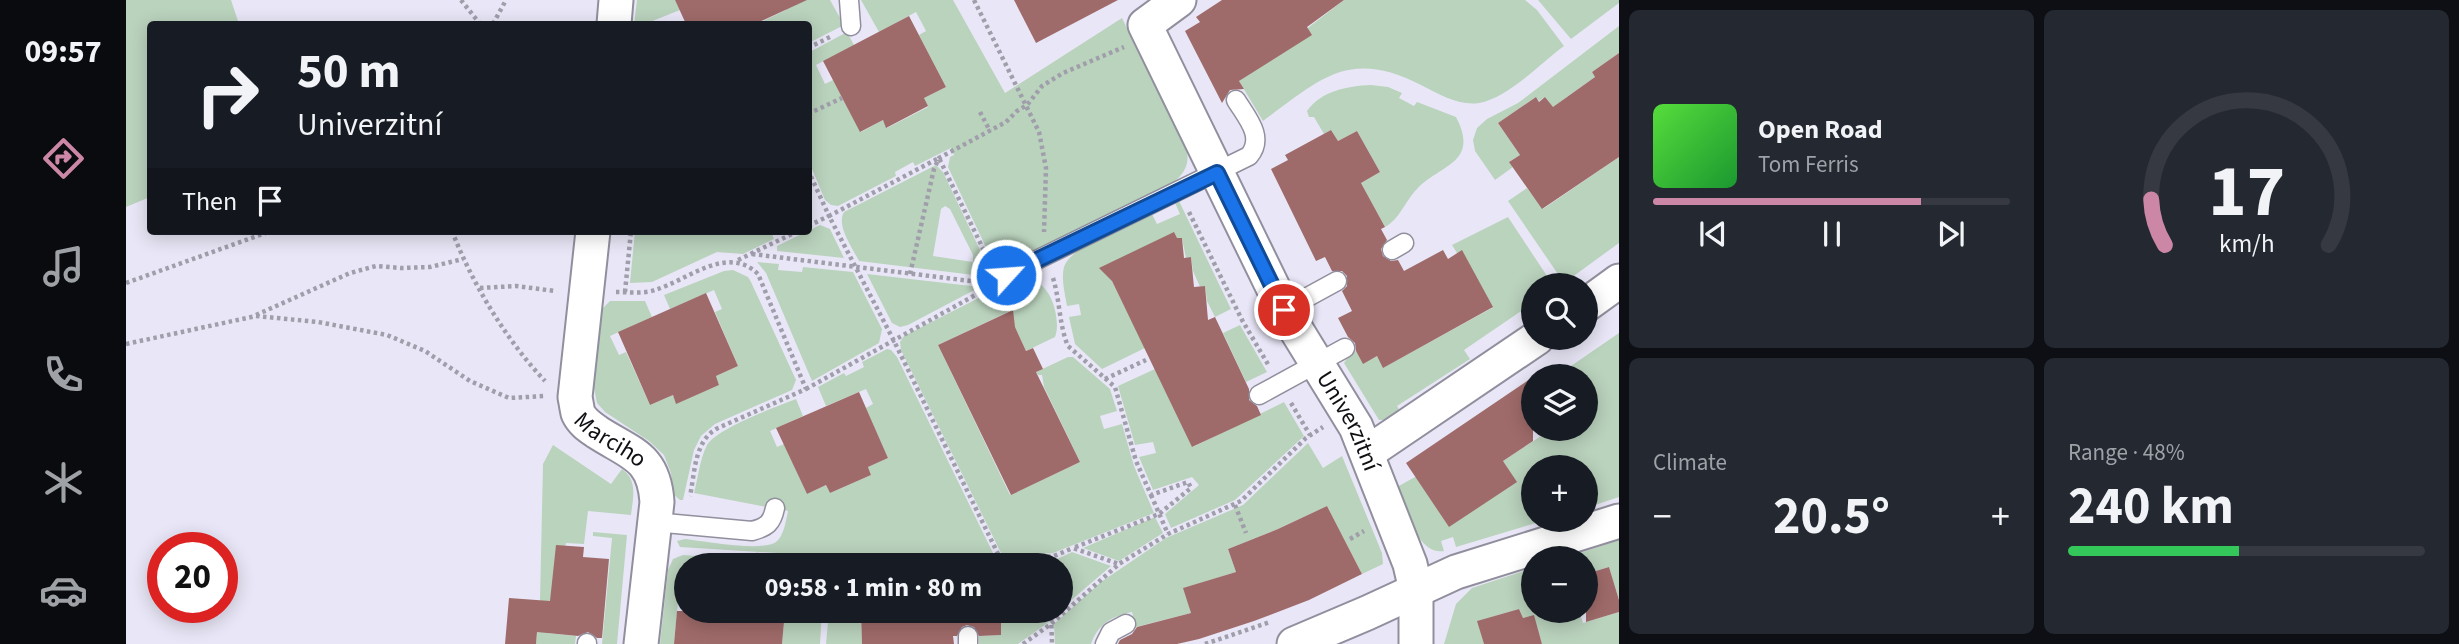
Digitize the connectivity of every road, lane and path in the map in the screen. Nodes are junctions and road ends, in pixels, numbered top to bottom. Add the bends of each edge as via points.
1 (461, 0) edge
2 (506, 0) edge
3 (617, 0) edge
4 (849, 0) edge
5 (974, 0) edge
6 (1179, 0) edge
7 (1139, 13) edge
8 (478, 21) edge
9 (495, 21) edge
10 (614, 21) edge
11 (850, 26) dead end
12 (1085, 63) dead end
13 (842, 98) dead end
14 (1236, 100) dead end
15 (1027, 105) junction
16 (812, 112) edge
17 (980, 112) dead end
18 (990, 131) junction
19 (939, 158) junction
20 (1217, 173) junction
21 (812, 179) edge
22 (1180, 192) junction
23 (829, 216) junction
24 (812, 224) edge
25 (260, 235) edge
26 (454, 235) edge
27 (593, 235) edge
28 (632, 235) edge
29 (790, 235) edge
30 (752, 254) junction
31 (1044, 257) junction
32 (463, 259) junction
33 (738, 261) junction
34 (856, 267) junction
35 (910, 274) junction
36 (1006, 275) joint
37 (1337, 281) dead end
38 (1619, 281) edge
39 (126, 283) edge
40 (480, 288) junction
41 (625, 292) junction
42 (587, 293) junction
43 (1598, 296) edge
44 (1284, 310) junction
45 (256, 316) junction
46 (893, 339) junction
47 (126, 344) edge
48 (1521, 349) edge
49 (1331, 356) junction
50 (1146, 360) dead end
51 (1105, 379) junction
52 (1279, 384) junction
53 (806, 389) junction
54 (1259, 394) dead end
55 (567, 396) junction
56 (1333, 421) dead end
57 (1310, 435) junction
58 (1367, 453) junction
59 (690, 494) dead end
60 (1151, 495) junction
61 (1235, 505) junction
62 (775, 508) dead end
63 (1159, 514) junction
64 (1619, 521) edge
65 (654, 522) junction
66 (1246, 533) dead end
67 (1168, 534) junction
68 (1073, 548) junction
69 (998, 553) edge
70 (1061, 553) edge
71 (1119, 564) junction
72 (1416, 590) junction
73 (1051, 624) junction
74 (1126, 624) dead end
75 (1286, 632) edge
76 (641, 644) edge
77 (1023, 644) edge
78 (1052, 644) edge
79 (1105, 644) edge
80 (1205, 644) edge
81 (1416, 644) edge

1 - 8 path
2 - 9 path
3 - 10 street
4 - 11 lane
5 - 15 path
6 - 7 street, Univerzitní
7 - 20 street, Univerzitní
12 - 15 path via 1042,86
13 - 16 path
14 - 20 lane via 1257,142 1249,156
15 - 18 path
15 - 31 path via 1039,132 1046,168
17 - 18 path
18 - 19 path
19 - 23 path
19 - 35 path
19 - 36 path via 998,281
20 - 22 lane
20 - 44 street, Univerzitní
21 - 23 path
22 - 31 lane
22 - 52 path via 1242,320
23 - 24 path
23 - 34 path
25 - 39 path
26 - 32 path
27 - 42 street, Marciho
28 - 41 path
29 - 30 path
30 - 33 path
30 - 34 path
31 - 36 lane
31 - 51 path via 1068,346
32 - 40 path
32 - 45 path via 430,267 376,266 350,272
33 - 41 path via 720,263 653,291
33 - 53 path via 758,274
34 - 35 path
34 - 46 path
35 - 46 path via 995,284
37 - 44 lane
38 - 43 street
40 - 42 path via 516,286
40 - 55 path via 517,350
41 - 42 path
42 - 55 street, Marciho
44 - 49 street, Univerzitní
45 - 47 path
45 - 55 path via 387,335 509,398
46 - 53 path
46 - 69 path
48 - 58 street
49 - 52 lane
49 - 58 street, Univerzitní
50 - 51 path
51 - 60 path via 1115,387
52 - 54 lane
52 - 57 path
53 - 59 path via 711,432 702,444
55 - 65 street, Marciho via 588,426 647,464 656,492
56 - 57 path
57 - 61 path
58 - 72 street, Univerzitní
60 - 63 path
60 - 63 path via 1188,482 1191,488
61 - 66 path
61 - 67 path
62 - 65 lane via 766,527 752,531
63 - 67 path
63 - 68 path
64 - 72 street via 1456,572
65 - 76 street, Marciho
67 - 71 path
68 - 70 path
68 - 71 path
71 - 73 path
72 - 75 street
72 - 81 street, Univerzitní
73 - 77 path
73 - 78 path
74 - 79 lane via 1111,632
75 - 80 path

